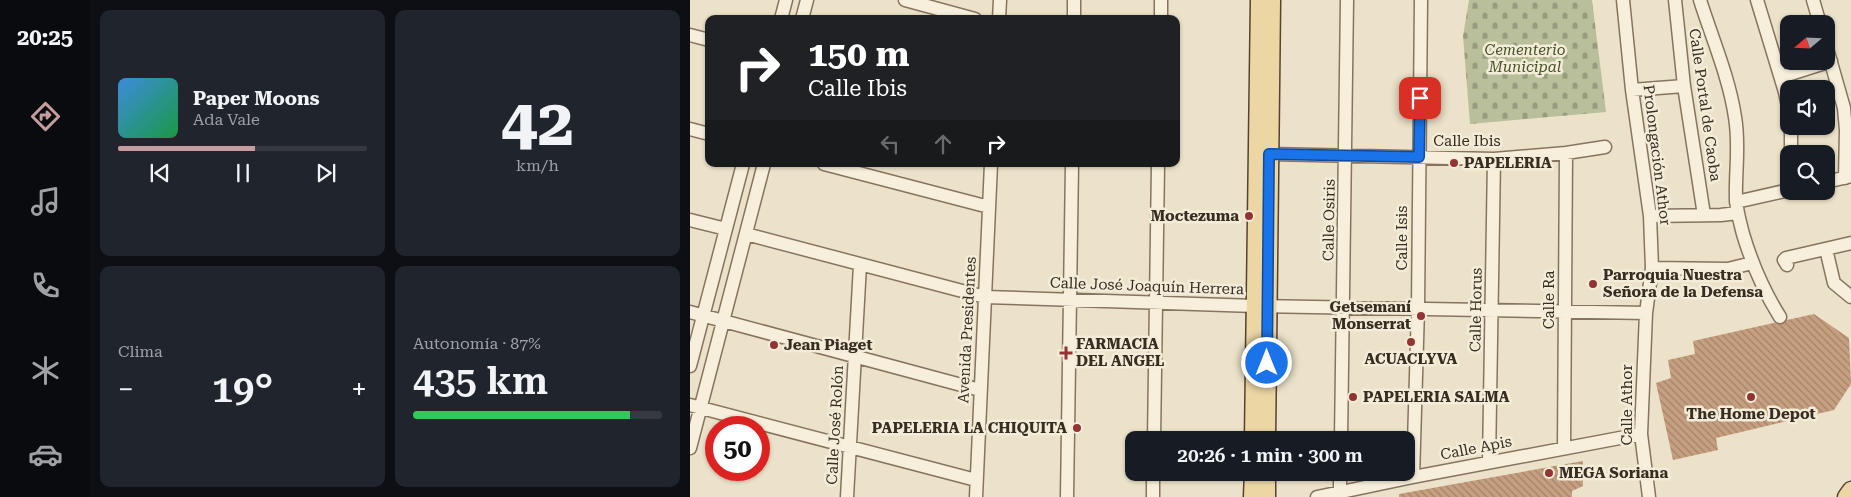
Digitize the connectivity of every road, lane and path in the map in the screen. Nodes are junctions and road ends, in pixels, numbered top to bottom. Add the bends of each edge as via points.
1 (786, 0) edge
2 (807, 0) edge
3 (905, 0) edge
4 (1000, 0) edge
5 (1074, 0) edge
6 (1161, 0) edge
7 (1259, 0) edge
8 (1272, 0) edge
9 (1347, 0) edge
10 (1421, 0) edge
11 (1623, 0) edge
12 (1675, 0) edge
13 (1700, 0) edge
14 (1757, 0) edge
15 (1813, 0) edge
16 (782, 15) edge
17 (803, 15) edge
18 (960, 15) edge
19 (999, 15) edge
20 (1074, 15) edge
21 (1161, 15) edge
22 (1817, 15) edge
23 (690, 35) edge
24 (705, 39) edge
25 (1802, 70) edge
26 (1834, 70) edge
27 (1780, 77) junction
28 (1781, 80) edge
29 (1684, 86) junction
30 (1632, 90) junction
31 (690, 129) edge
32 (705, 133) edge
33 (1605, 147) dead end
34 (1566, 153) junction
35 (1269, 154) junction
36 (1346, 155) junction
37 (1419, 157) junction
38 (1494, 159) junction
39 (742, 167) edge
40 (763, 167) edge
41 (836, 167) edge
42 (991, 167) edge
43 (1072, 167) edge
44 (1158, 167) edge
45 (1848, 177) edge
46 (1835, 180) edge
47 (1780, 192) edge
48 (989, 207) junction
49 (1737, 207) junction
50 (1704, 215) junction
51 (1650, 216) junction
52 (690, 220) edge
53 (726, 229) junction
54 (746, 234) junction
55 (1851, 243) edge
56 (1826, 249) junction
57 (1752, 263) junction
58 (860, 265) junction
59 (1786, 266) dead end
60 (1652, 268) junction
61 (985, 297) junction
62 (1851, 297) edge
63 (1070, 300) junction
64 (1156, 303) junction
65 (1261, 306) junction
66 (1344, 307) junction
67 (1418, 308) junction
68 (1493, 309) junction
69 (1565, 311) junction
70 (690, 312) edge
71 (1646, 313) junction
72 (703, 315) junction
73 (1780, 317) dead end
74 (723, 320) junction
75 (855, 356) junction
76 (690, 366) edge
77 (980, 390) junction
78 (695, 407) edge
79 (1154, 431) edge
80 (1254, 431) edge
81 (1267, 431) edge
82 (1341, 431) edge
83 (1414, 431) edge
84 (1641, 434) junction
85 (850, 447) junction
86 (690, 448) edge
87 (1564, 448) junction
88 (1489, 462) junction
89 (1415, 476) edge
90 (976, 480) junction
91 (1153, 481) edge
92 (1253, 481) edge
93 (1267, 481) edge
94 (1340, 481) edge
95 (1390, 481) edge
96 (1851, 490) edge
97 (1340, 492) junction
98 (847, 497) edge
99 (976, 497) edge
100 (1067, 497) edge
101 (1153, 497) edge
102 (1252, 497) edge
103 (1267, 497) edge
104 (1317, 497) edge
105 (1649, 497) edge
106 (1846, 497) edge

1 - 16 street
2 - 17 street
3 - 18 street
4 - 19 street
5 - 20 street
6 - 21 street
7 - 65 main road
8 - 35 main road
9 - 36 street, Calle Osiris
10 - 37 street, Calle Isis
11 - 30 street, Prolongación Athor
12 - 29 street, Calle Portal de Caoba
13 - 49 street via 1735,114
14 - 27 street
15 - 22 street
23 - 24 street
25 - 27 street
26 - 45 street via 1846,120
27 - 28 street
29 - 30 street
29 - 50 street, Calle Portal de Caoba
30 - 51 street, Prolongación Athor
31 - 32 street
33 - 34 street, Calle Ibis
34 - 38 street, Calle Ibis
34 - 69 street, Calle Ra
35 - 36 street, Calle Ibis
35 - 65 main road
36 - 37 street, Calle Ibis
36 - 66 street, Calle Osiris
37 - 38 street, Calle Ibis
37 - 67 street, Calle Isis
38 - 68 street, Calle Horus
39 - 53 street
40 - 54 street
41 - 48 street
42 - 48 street, Avenida Presidentes
43 - 63 street
44 - 64 street
45 - 46 street
47 - 49 street
48 - 61 street, Avenida Presidentes
49 - 50 street
49 - 57 street
50 - 51 street
51 - 60 street, Prolongación Athor
52 - 53 street
53 - 72 street
54 - 58 street, Calle José Joaquín Herrera
54 - 74 street
55 - 56 street
56 - 59 street via 1786,258
56 - 62 street via 1831,279
57 - 60 street via 1728,269
57 - 73 street
58 - 61 street, Calle José Joaquín Herrera
58 - 75 street, Calle José Rolón
60 - 71 street, Prolongación Athor
61 - 63 street, Calle José Joaquín Herrera
61 - 77 street, Avenida Presidentes
63 - 64 street, Calle José Joaquín Herrera
63 - 100 street
64 - 65 street, Calle José Joaquín Herrera
64 - 79 street
65 - 66 street, Calle José Joaquín Herrera
65 - 80 main road
65 - 81 main road
66 - 67 street, Calle José Joaquín Herrera
66 - 82 street, Calle Osiris
67 - 68 street, Calle José Joaquín Herrera
67 - 83 street, Calle Isis
68 - 69 street, Calle José Joaquín Herrera
68 - 88 street, Calle Horus
69 - 71 street, Calle José Joaquín Herrera
69 - 87 street, Calle Ra
70 - 72 street
71 - 84 street, Calle Athor
72 - 74 street
72 - 76 street
74 - 75 street
74 - 78 street
75 - 77 street
75 - 85 street, Calle José Rolón
77 - 90 street, Avenida Presidentes
78 - 85 street
78 - 86 street
84 - 87 street, Calle Apis
84 - 105 street, Calle Athor
85 - 90 street
85 - 98 street, Calle José Rolón
87 - 88 street, Calle Apis
88 - 89 street, Calle Apis
90 - 99 street, Avenida Presidentes
91 - 101 street
92 - 102 main road
93 - 103 main road
94 - 97 street
95 - 97 street, Calle Apis
96 - 106 main road
97 - 104 street, Calle Apis

